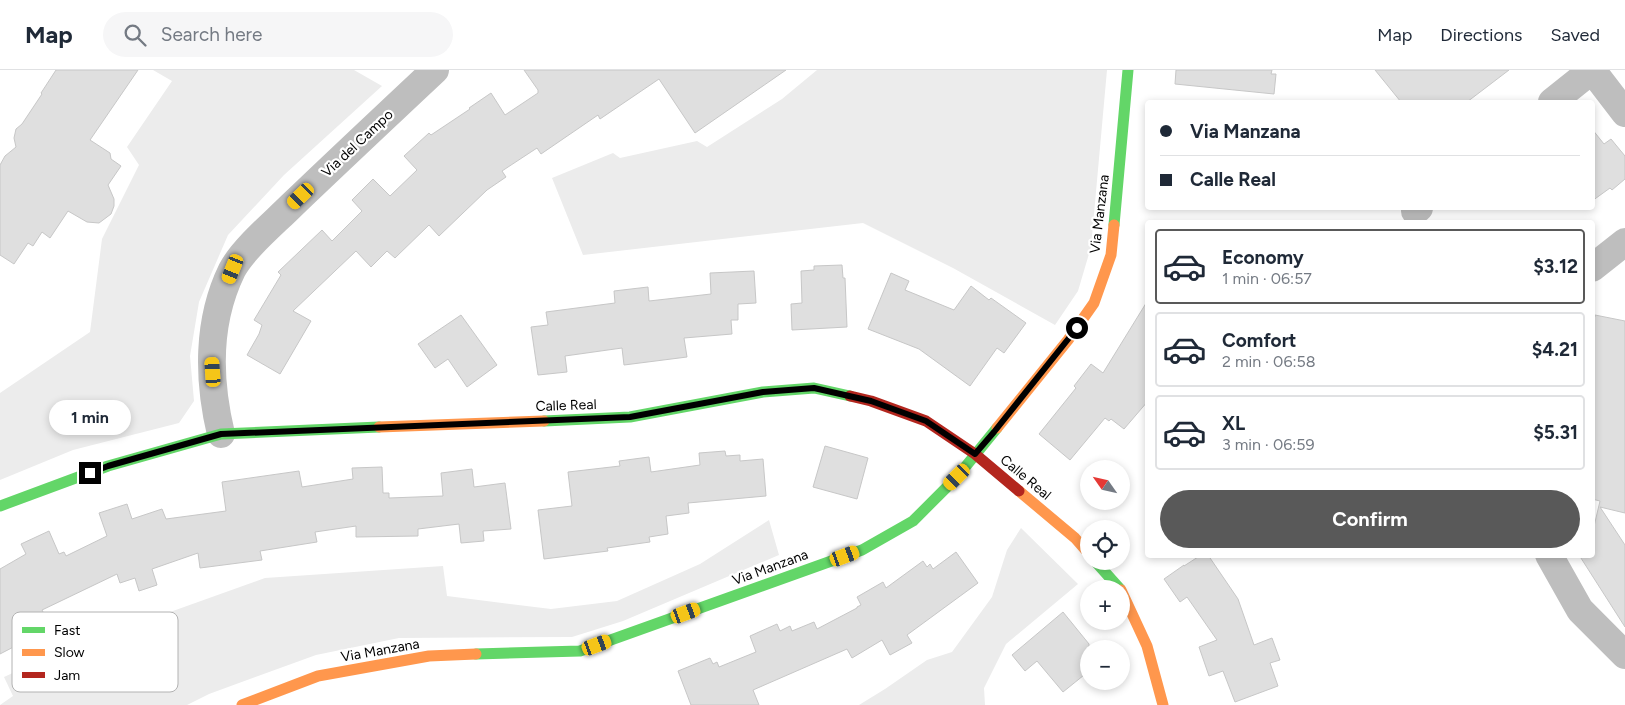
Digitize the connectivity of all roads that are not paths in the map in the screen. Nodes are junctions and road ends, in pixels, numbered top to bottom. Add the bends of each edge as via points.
1 (435, 70) edge
2 (1128, 70) edge
3 (1592, 70) edge
4 (1554, 100) edge
5 (1625, 113) edge
6 (1625, 242) edge
7 (1595, 266) edge
8 (221, 434) junction
9 (975, 454) junction
10 (0, 506) edge
11 (1080, 544) edge
12 (1551, 558) edge
13 (1103, 570) edge
14 (1112, 580) edge
15 (1130, 609) edge
16 (1625, 656) edge
17 (242, 705) edge
18 (1162, 705) edge

1 - 8 street, Via del Campo via 275,222 233,269 214,324 212,352
2 - 9 street, Via Manzana via 1111,255 1094,303
3 - 4 street
3 - 5 street
6 - 7 street
8 - 9 street, Calle Real via 630,417 763,392 814,388 871,401 926,421
8 - 10 street, Calle Real via 108,466
9 - 11 street, Calle Real
9 - 17 street, Via Manzana via 913,521 862,550 580,652 429,656 318,676
12 - 16 street via 1580,610
13 - 14 street
15 - 18 street via 1147,646

